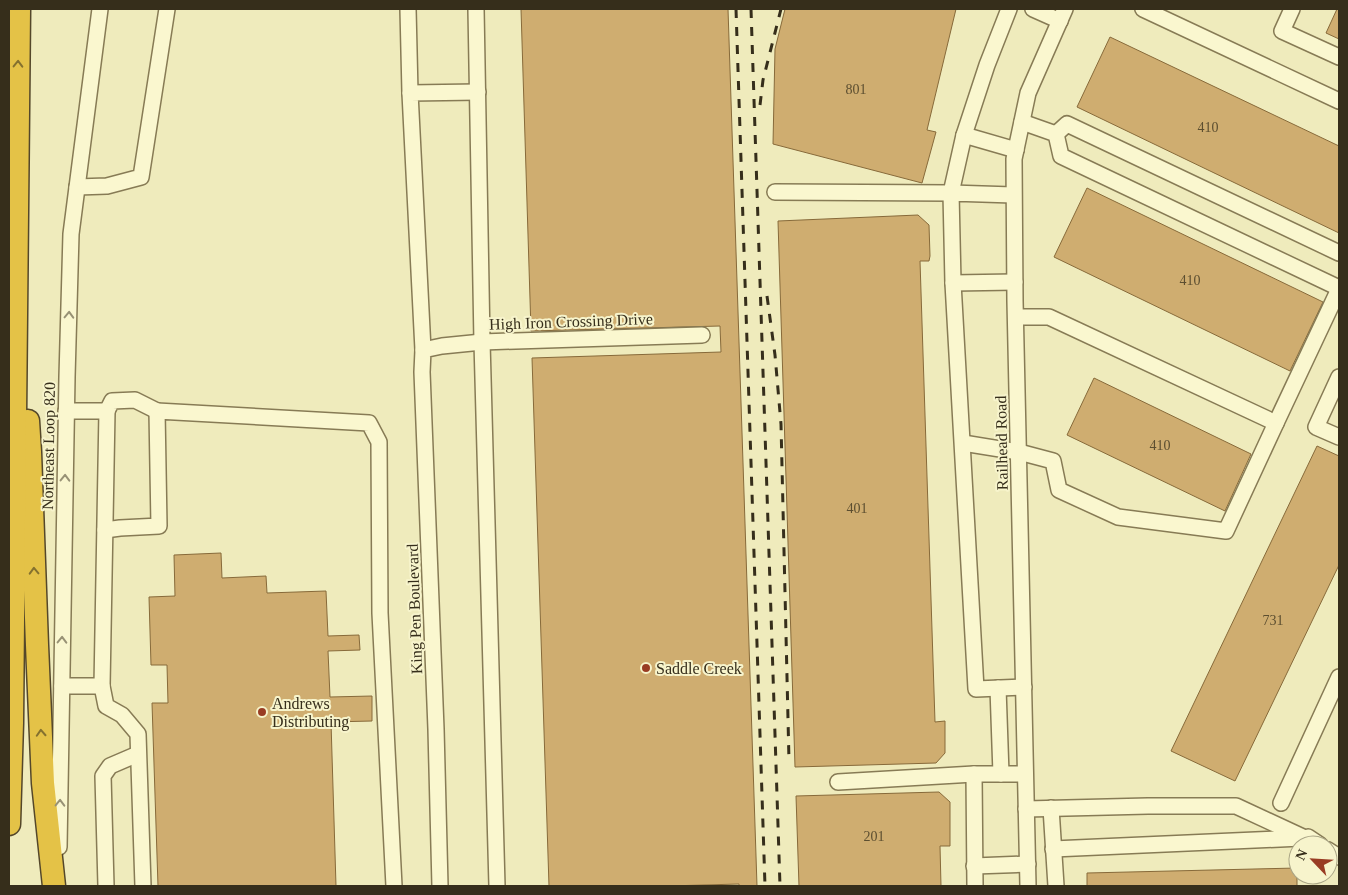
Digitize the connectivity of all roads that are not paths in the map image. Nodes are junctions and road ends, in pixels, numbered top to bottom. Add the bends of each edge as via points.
1 (19, 9) edge
2 (100, 9) edge
3 (167, 9) edge
4 (408, 9) edge
5 (476, 9) edge
6 (1009, 9) edge
7 (1033, 9) edge
8 (1143, 9) edge
9 (1292, 9) edge
10 (1062, 15) edge
11 (1339, 57) edge
12 (478, 92) junction
13 (410, 93) junction
14 (1339, 101) edge
15 (1022, 122) junction
16 (1056, 134) junction
17 (964, 135) junction
18 (1016, 150) junction
19 (77, 187) junction
20 (776, 192) dead end
21 (952, 193) junction
22 (1014, 195) junction
23 (1339, 253) edge
24 (16, 272) junction
25 (1014, 282) junction
26 (954, 283) junction
27 (1339, 288) edge
28 (1016, 317) junction
29 (702, 335) dead end
30 (482, 342) junction
31 (423, 350) junction
32 (1339, 377) edge
33 (66, 411) junction
34 (107, 411) junction
35 (157, 411) junction
36 (1276, 423) junction
37 (1339, 437) edge
38 (963, 443) junction
39 (1019, 452) junction
40 (105, 530) junction
41 (1339, 677) edge
42 (62, 686) junction
43 (102, 686) junction
44 (1024, 687) junction
45 (998, 688) junction
46 (138, 754) junction
47 (974, 774) junction
48 (1001, 774) junction
49 (1026, 774) junction
50 (838, 782) dead end
51 (1281, 803) dead end
52 (1051, 808) junction
53 (1026, 809) junction
54 (9, 824) edge
55 (1299, 835) edge
56 (1288, 839) edge
57 (1053, 849) junction
58 (1028, 864) junction
59 (974, 866) junction
60 (54, 886) edge
61 (58, 886) edge
62 (106, 886) edge
63 (143, 886) edge
64 (394, 886) edge
65 (440, 886) edge
66 (497, 886) edge
67 (975, 886) edge
68 (1028, 886) edge
69 (1056, 886) edge

24 -> 1 highway
2 - 19 street, Northeast Loop 820
3 - 19 street via 141,177 107,186
4 - 13 street, King Pen Boulevard
5 - 12 street
6 - 17 street
7 - 10 street
8 - 14 street
9 - 11 street via 1282,31
10 - 15 street, Railhead Road via 1028,93
12 - 13 street
12 - 30 street
13 - 31 street, King Pen Boulevard
15 - 16 street
15 - 18 street, Railhead Road
16 - 23 street via 1068,124
16 - 27 street via 1061,156
17 - 18 street
17 - 21 street
18 - 22 street, Railhead Road
33 -> 19 street, Northeast Loop 820 via 71,234
20 - 21 street
21 - 22 street
21 - 26 street
22 - 25 street, Railhead Road
24 - 54 highway
60 -> 24 highway via 44,783 30,452
25 - 26 street
25 - 28 street, Railhead Road
26 - 38 street
27 - 36 street
28 - 36 street via 1049,318
28 - 39 street, Railhead Road
29 - 30 street, High Iron Crossing Drive
30 - 31 street, High Iron Crossing Drive
30 - 66 street
31 - 65 street, King Pen Boulevard
32 - 37 street via 1316,427
33 - 34 street
42 -> 33 street, Northeast Loop 820
34 - 35 street via 112,401 135,400
34 - 40 street
35 - 40 street via 159,526
35 - 64 street via 369,423 379,442 380,613
36 - 39 street via 1226,530 1118,517 1059,490 1053,461
38 - 39 street
38 - 45 street via 976,689
39 - 44 street, Railhead Road
40 - 43 street
41 - 51 street
42 - 43 street
61 -> 42 street, Northeast Loop 820
43 - 46 street via 106,706 122,715 138,734
44 - 45 street
44 - 49 street, Railhead Road
45 - 48 street
46 - 62 street via 110,766 103,776
46 - 63 street
47 - 48 street
47 - 50 street
47 - 59 street
48 - 49 street
49 - 53 street, Railhead Road
52 - 53 street
52 - 55 street via 1236,806
52 - 57 street
53 - 58 street, Railhead Road
56 - 57 street
57 - 69 street
58 - 59 street
58 - 68 street, Railhead Road
59 - 67 street

